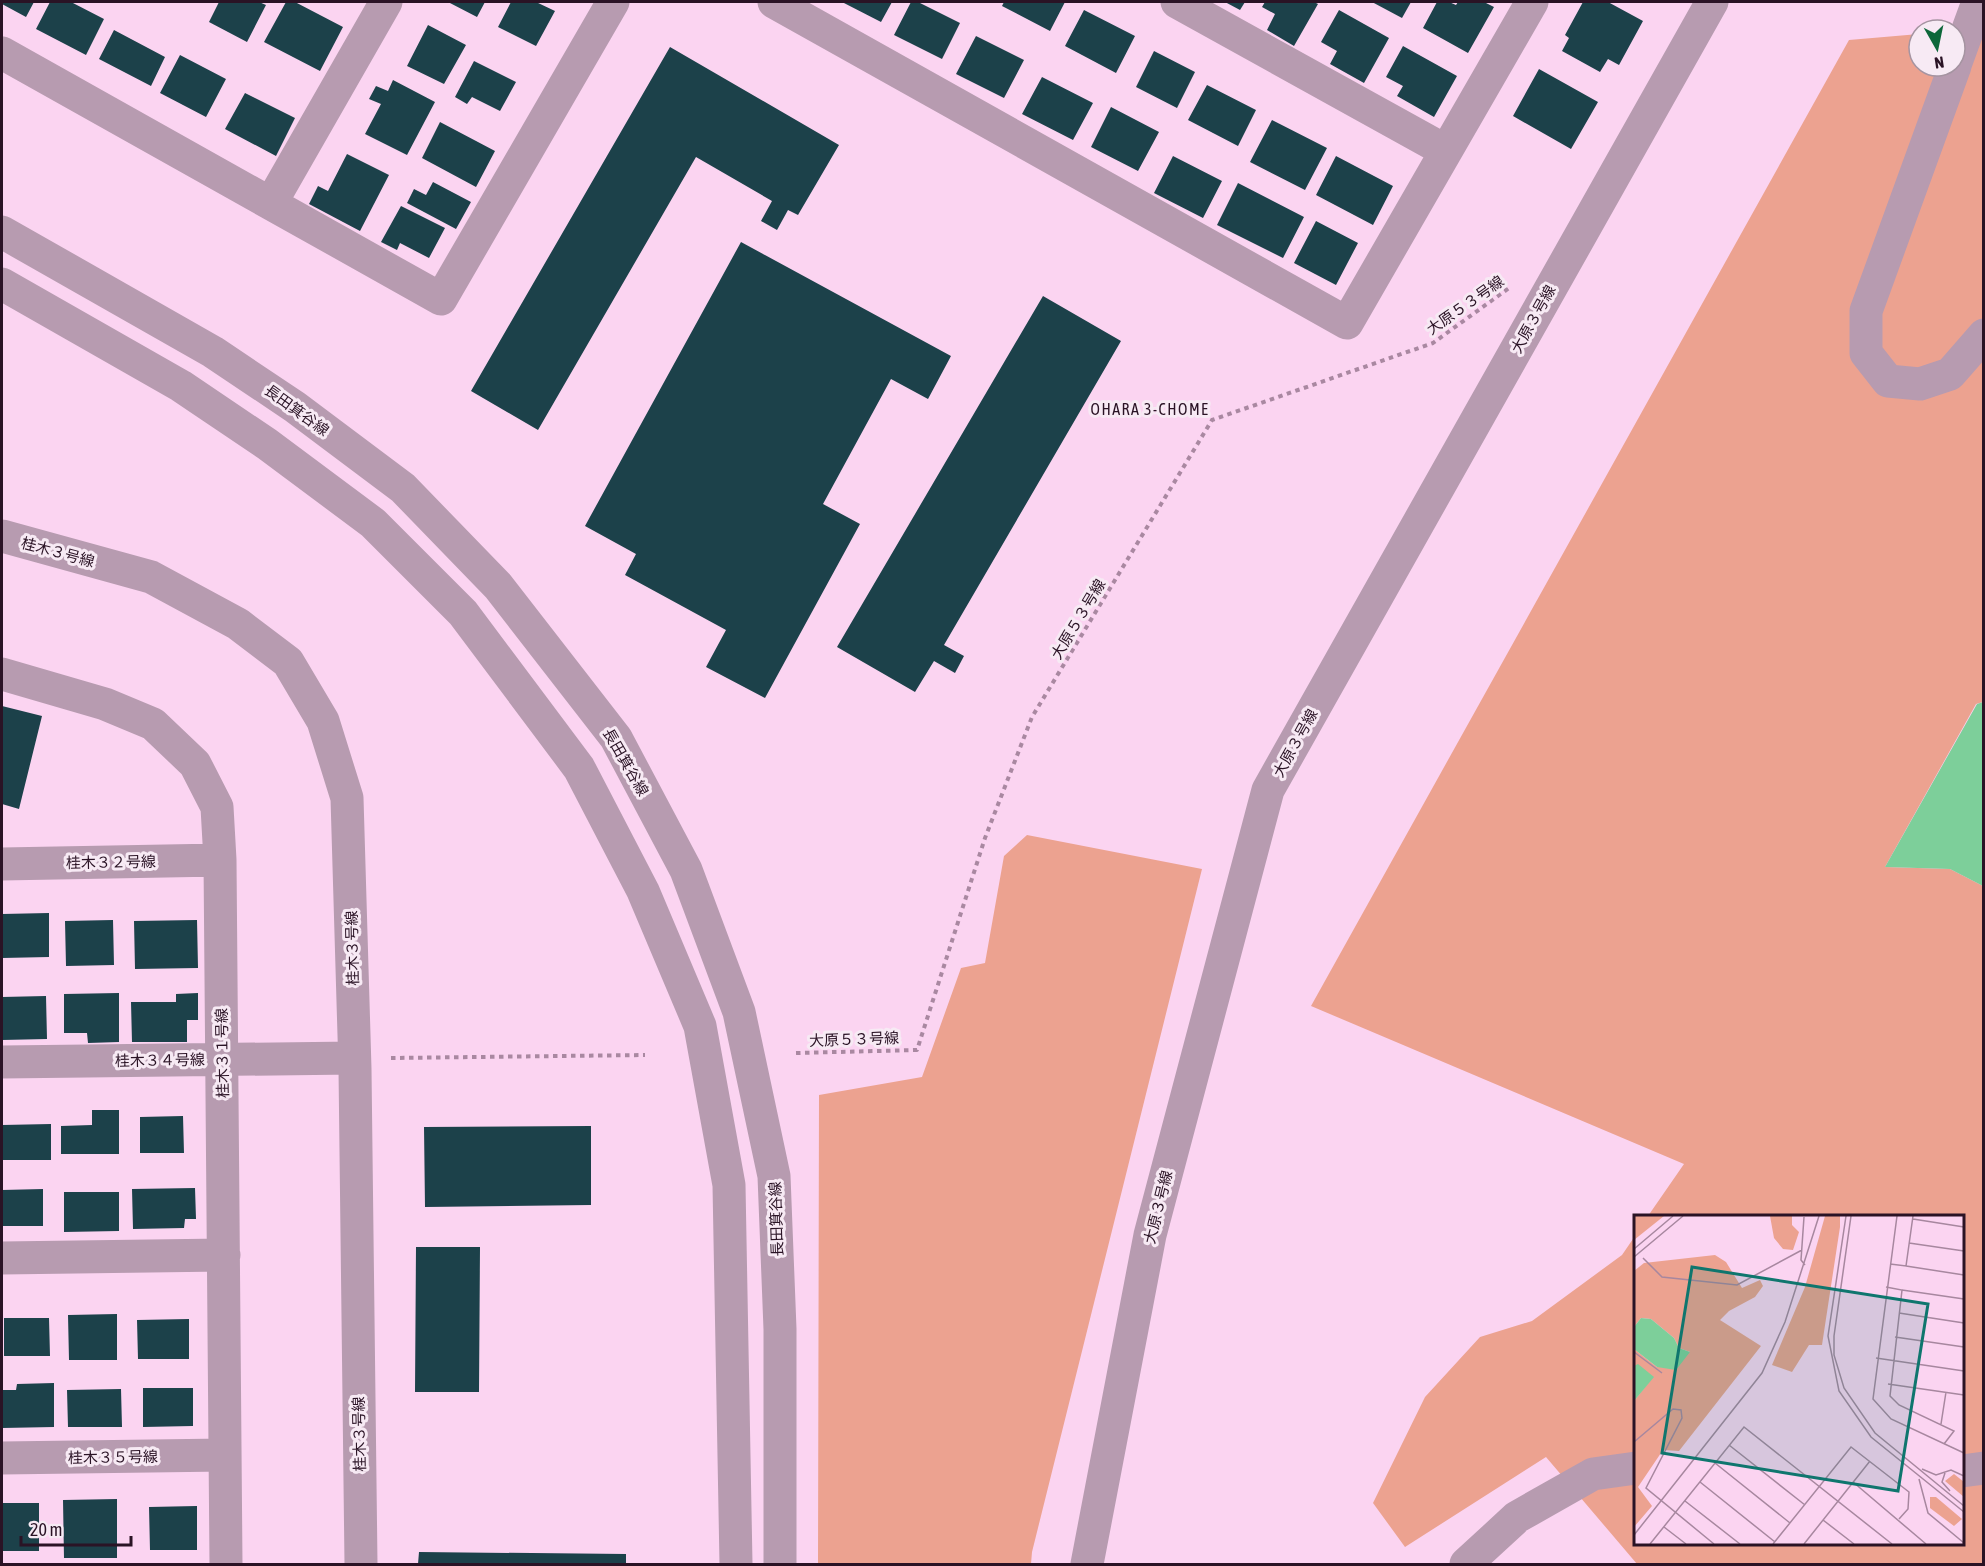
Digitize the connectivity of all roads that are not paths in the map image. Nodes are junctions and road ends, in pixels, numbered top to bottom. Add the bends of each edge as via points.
1 (613, 2) edge
2 (774, 2) edge
3 (1178, 2) edge
4 (1532, 2) edge
5 (1712, 2) edge
6 (1978, 2) edge
7 (377, 5) edge
8 (1967, 33) edge
9 (2, 53) edge
10 (1951, 78) edge
11 (1446, 152) junction
12 (271, 203) junction
13 (2, 232) edge
14 (2, 284) edge
15 (1983, 335) edge
16 (2, 536) edge
17 (2, 674) edge
18 (220, 860) junction
19 (2, 864) edge
20 (354, 1058) junction
21 (222, 1060) junction
22 (2, 1062) edge
23 (224, 1256) junction
24 (2, 1257) edge
25 (225, 1455) junction
26 (2, 1458) edge
27 (1634, 1468) edge
28 (1983, 1468) edge
29 (1964, 1471) edge
30 (226, 1564) edge
31 (361, 1564) edge
32 (736, 1564) edge
33 (780, 1564) edge
34 (1087, 1564) edge
35 (1466, 1564) edge

1 - 12 street via 441,299
2 - 11 street via 1347,323
3 - 11 street
4 - 11 street
5 - 34 street, 大原３号線 via 1268,790 1150,1235
6 - 8 street
7 - 12 street
9 - 12 street
10 - 15 street via 1866,311 1866,352 1888,381 1920,384 1950,374
13 - 33 street, 長田箕谷線 via 213,352 295,407 403,488 498,586 615,738 686,870 739,1011 774,1176 780,1329
14 - 32 street via 181,386 373,523 463,613 579,768 643,891 700,1026 729,1185
16 - 20 street, 桂木３号線 via 151,577 238,624 288,662 323,721 347,798
17 - 18 street, 桂木３１号線 via 105,704 153,724 195,764 217,807
18 - 19 street, 桂木３２号線
18 - 21 street, 桂木３１号線
20 - 21 street, 桂木３４号線
20 - 31 street, 桂木３号線
21 - 22 street, 桂木３４号線
21 - 23 street, 桂木３１号線
23 - 24 street
23 - 25 street, 桂木３１号線
25 - 26 street, 桂木３５号線
25 - 30 street, 桂木３１号線
27 - 35 street via 1593,1474 1574,1484 1517,1517
28 - 29 street

